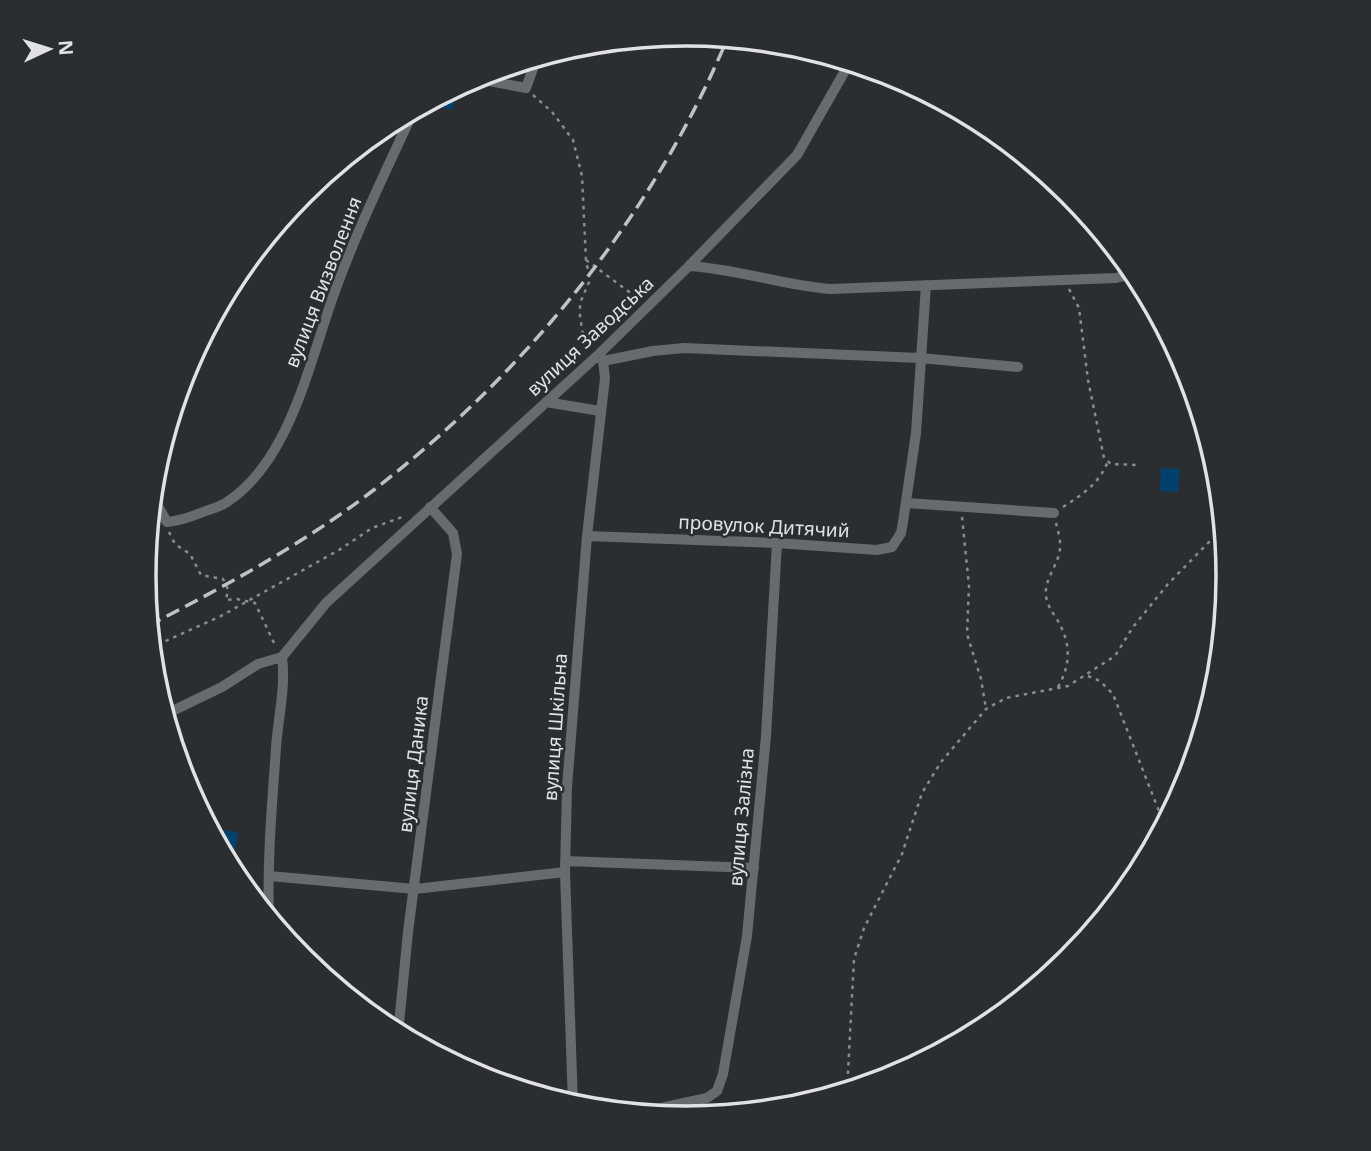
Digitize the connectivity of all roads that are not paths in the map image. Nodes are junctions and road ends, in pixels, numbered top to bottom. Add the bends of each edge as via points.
1 (533, 69) edge
2 (845, 71) edge
3 (494, 82) edge
4 (407, 125) edge
5 (689, 266) junction
6 (1123, 276) edge
7 (926, 285) junction
8 (920, 358) junction
9 (600, 359) junction
10 (1018, 367) dead end
11 (546, 402) junction
12 (600, 411) junction
13 (906, 503) junction
14 (430, 507) junction
15 (160, 511) edge
16 (1054, 513) road end
17 (587, 536) junction
18 (777, 543) junction
19 (282, 657) junction
20 (173, 710) edge
21 (565, 866) junction
22 (754, 868) junction
23 (269, 876) junction
24 (415, 889) junction
25 (270, 904) edge
26 (399, 1021) edge
27 (573, 1093) edge
28 (679, 1106) edge

1 - 3 street via 526,88
2 - 5 street, вулиця Заводська via 797,155
4 - 15 street, вулиця Визволення via 367,211 301,393 271,457 225,503 192,517 165,521
5 - 7 street via 830,289
5 - 9 street, вулиця Заводська
6 - 7 street
7 - 8 street
8 - 9 street via 684,348
8 - 10 street
8 - 13 street
9 - 11 street, вулиця Заводська via 588,364
9 - 12 street, вулиця Шкільна via 605,378
11 - 12 street
11 - 14 street, вулиця Заводська
12 - 17 street, вулиця Шкільна
13 - 16 street
13 - 18 street, провулок Дитячий via 901,533 892,547 884,550
14 - 19 street, вулиця Заводська via 326,603
14 - 24 street, вулиця Даника via 453,533 457,554
17 - 18 street, провулок Дитячий
17 - 21 street, вулиця Шкільна
18 - 22 street, вулиця Залізна
19 - 20 street, вулиця Заводська via 258,664
19 - 23 street
21 - 22 street
21 - 24 street
21 - 27 street, вулиця Шкільна
22 - 28 street, вулиця Залізна via 723,1074 717,1091
23 - 24 street
23 - 25 street
24 - 26 street, вулиця Даника

